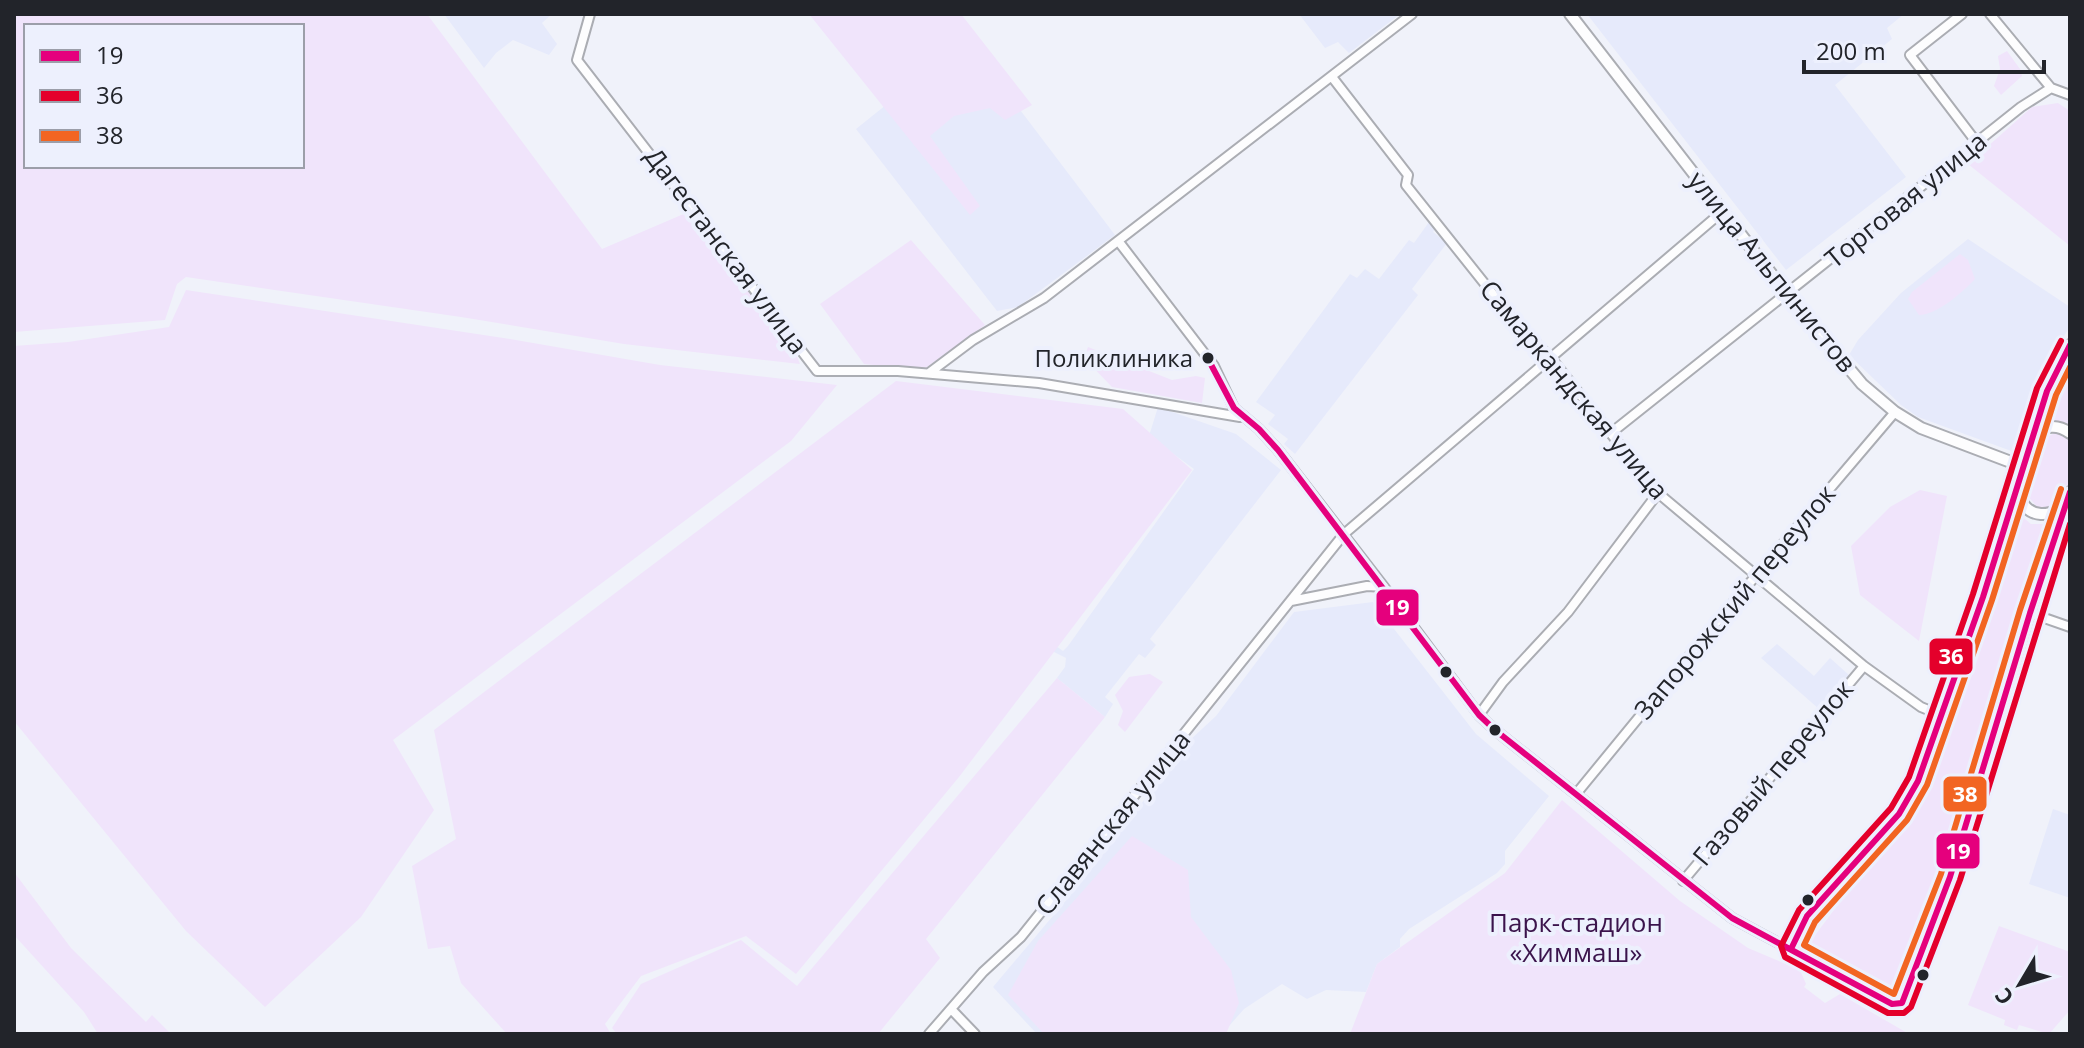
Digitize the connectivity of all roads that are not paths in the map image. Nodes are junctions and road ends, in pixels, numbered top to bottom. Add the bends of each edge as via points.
1 (590, 14) edge
2 (1412, 14) edge
3 (1570, 14) edge
4 (1962, 14) edge
5 (1990, 14) edge
6 (1332, 77) junction
7 (2051, 88) junction
8 (2070, 95) edge
9 (1977, 143) junction
10 (1723, 211) junction
11 (1119, 242) junction
12 (1787, 294) junction
13 (2070, 345) edge
14 (1551, 358) junction
15 (928, 374) junction
16 (1895, 412) junction
17 (1241, 417) junction
18 (1611, 433) junction
19 (2070, 433) edge
20 (2033, 436) junction
21 (2024, 467) junction
22 (2019, 486) junction
23 (2070, 492) edge
24 (1658, 493) junction
25 (2065, 504) junction
26 (1344, 534) junction
27 (1756, 574) junction
28 (1384, 587) junction
29 (1287, 603) junction
30 (2030, 613) junction
31 (2070, 627) edge
32 (1864, 666) junction
33 (1479, 715) junction
34 (1943, 716) junction
35 (1576, 794) junction
36 (1683, 881) junction
37 (1791, 949) junction
38 (951, 1009) junction
39 (929, 1034) edge
40 (975, 1034) edge

1 - 15 street, Дагестанская улица via 577,60 817,371
2 - 6 street
3 - 10 main road, улица Альпинистов
4 - 9 street via 1910,55
5 - 7 street
6 - 11 street
6 - 14 street, Самаркандская улица via 1408,175 1406,185 1424,210
7 - 8 street
7 - 9 street, Торговая улица
9 - 12 street, Торговая улица
10 - 12 main road, улица Альпинистов
10 - 14 street, Славянская улица
11 - 15 street
11 - 17 street via 1214,366
12 - 16 main road, улица Альпинистов via 1862,384
12 - 18 street, Торговая улица
13 - 20 main road
14 - 18 street, Самаркандская улица
14 - 26 street, Славянская улица
15 - 17 street, Дагестанская улица via 1039,383
16 - 21 main road, улица Альпинистов via 1932,433
16 - 27 street, Запорожский переулок
17 - 26 street via 1269,439
18 - 24 street, Самаркандская улица
19 - 20 main road via 2052,426
20 - 21 main road
21 - 22 main road
22 - 25 main road via 2024,504 2036,513 2052,514
22 - 34 street
23 - 25 main road
24 - 27 street, Самаркандская улица
24 - 33 street via 1568,612
25 - 30 street
26 - 28 street
26 - 29 street, Славянская улица
27 - 32 street, Самаркандская улица
27 - 35 street, Запорожский переулок
28 - 29 street
28 - 33 street
29 - 38 street, Славянская улица via 1033,923
30 - 31 street
30 - 37 street via 1950,877 1902,1003 1892,1004
32 - 34 street, Самаркандская улица via 1921,707
32 - 36 street, Газовый переулок
33 - 35 street
34 - 37 street via 1907,803 1807,916
35 - 36 street
36 - 37 street via 1732,918
38 - 39 street, Славянская улица
38 - 40 street

